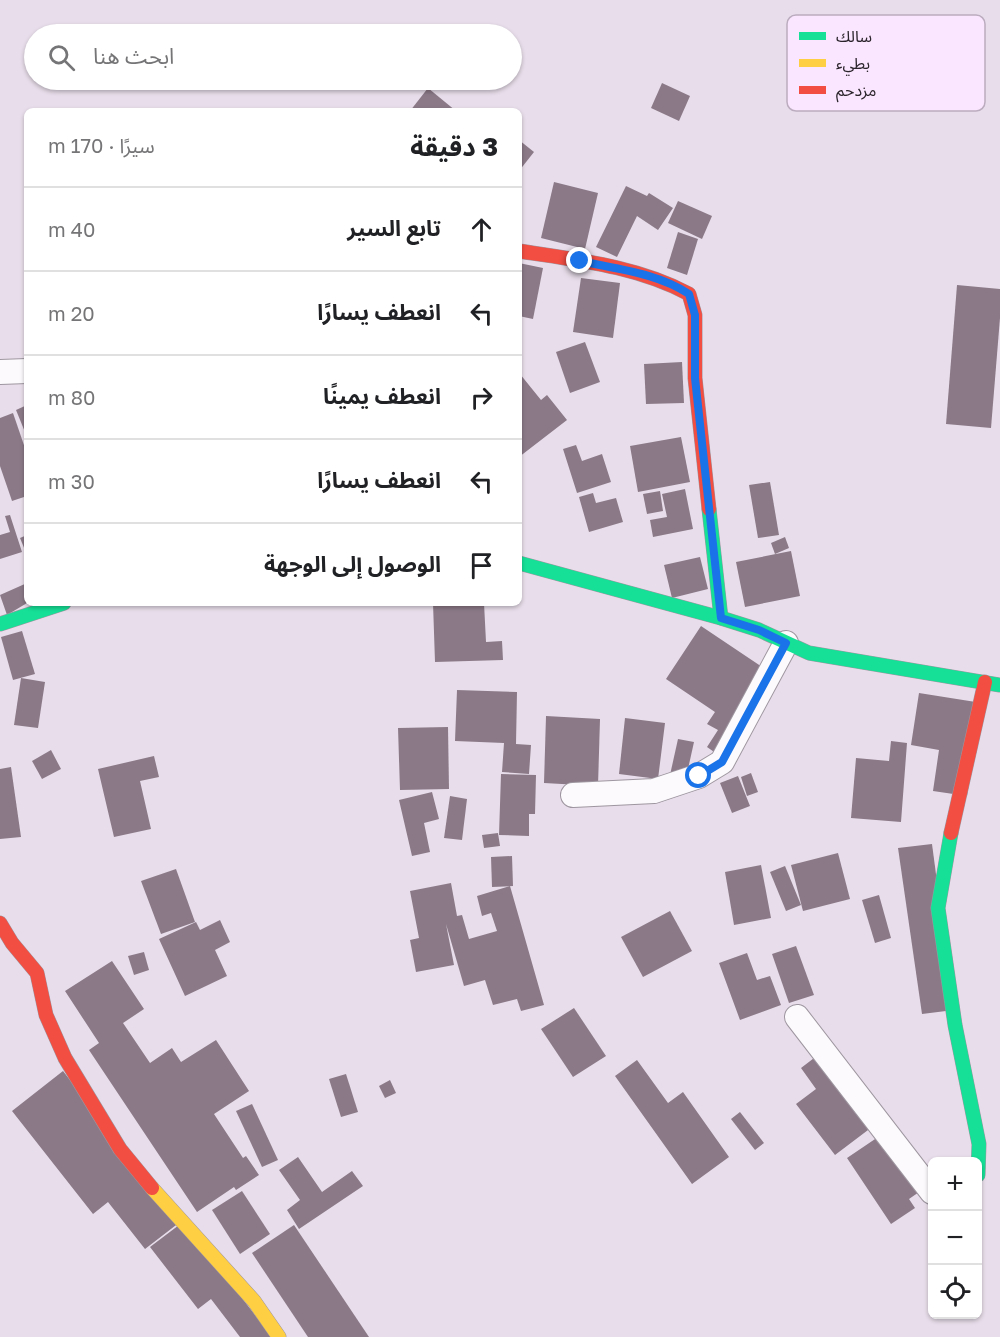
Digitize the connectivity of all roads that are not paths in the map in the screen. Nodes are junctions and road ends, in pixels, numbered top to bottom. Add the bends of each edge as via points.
1 (522, 252) edge
2 (24, 371) edge
3 (0, 372) edge
4 (522, 564) edge
5 (55, 606) edge
6 (721, 618) junction
7 (0, 624) edge
8 (786, 643) junction
9 (985, 682) junction
10 (1000, 685) edge
11 (573, 795) dead end
12 (0, 923) edge
13 (797, 1017) dead end
14 (990, 1140) edge
15 (982, 1163) edge
16 (928, 1186) edge
17 (279, 1337) edge

1 - 6 street via 639,274 676,285 689,294 695,315 695,378
2 - 3 street
4 - 6 street
5 - 7 street
6 - 8 street
8 - 9 street via 809,653
8 - 11 street via 722,762 699,776 654,791
9 - 10 street
9 - 14 street via 938,908 955,1025
12 - 17 street via 37,973 46,1015 65,1058 120,1149 254,1301
13 - 16 street
14 - 15 street

